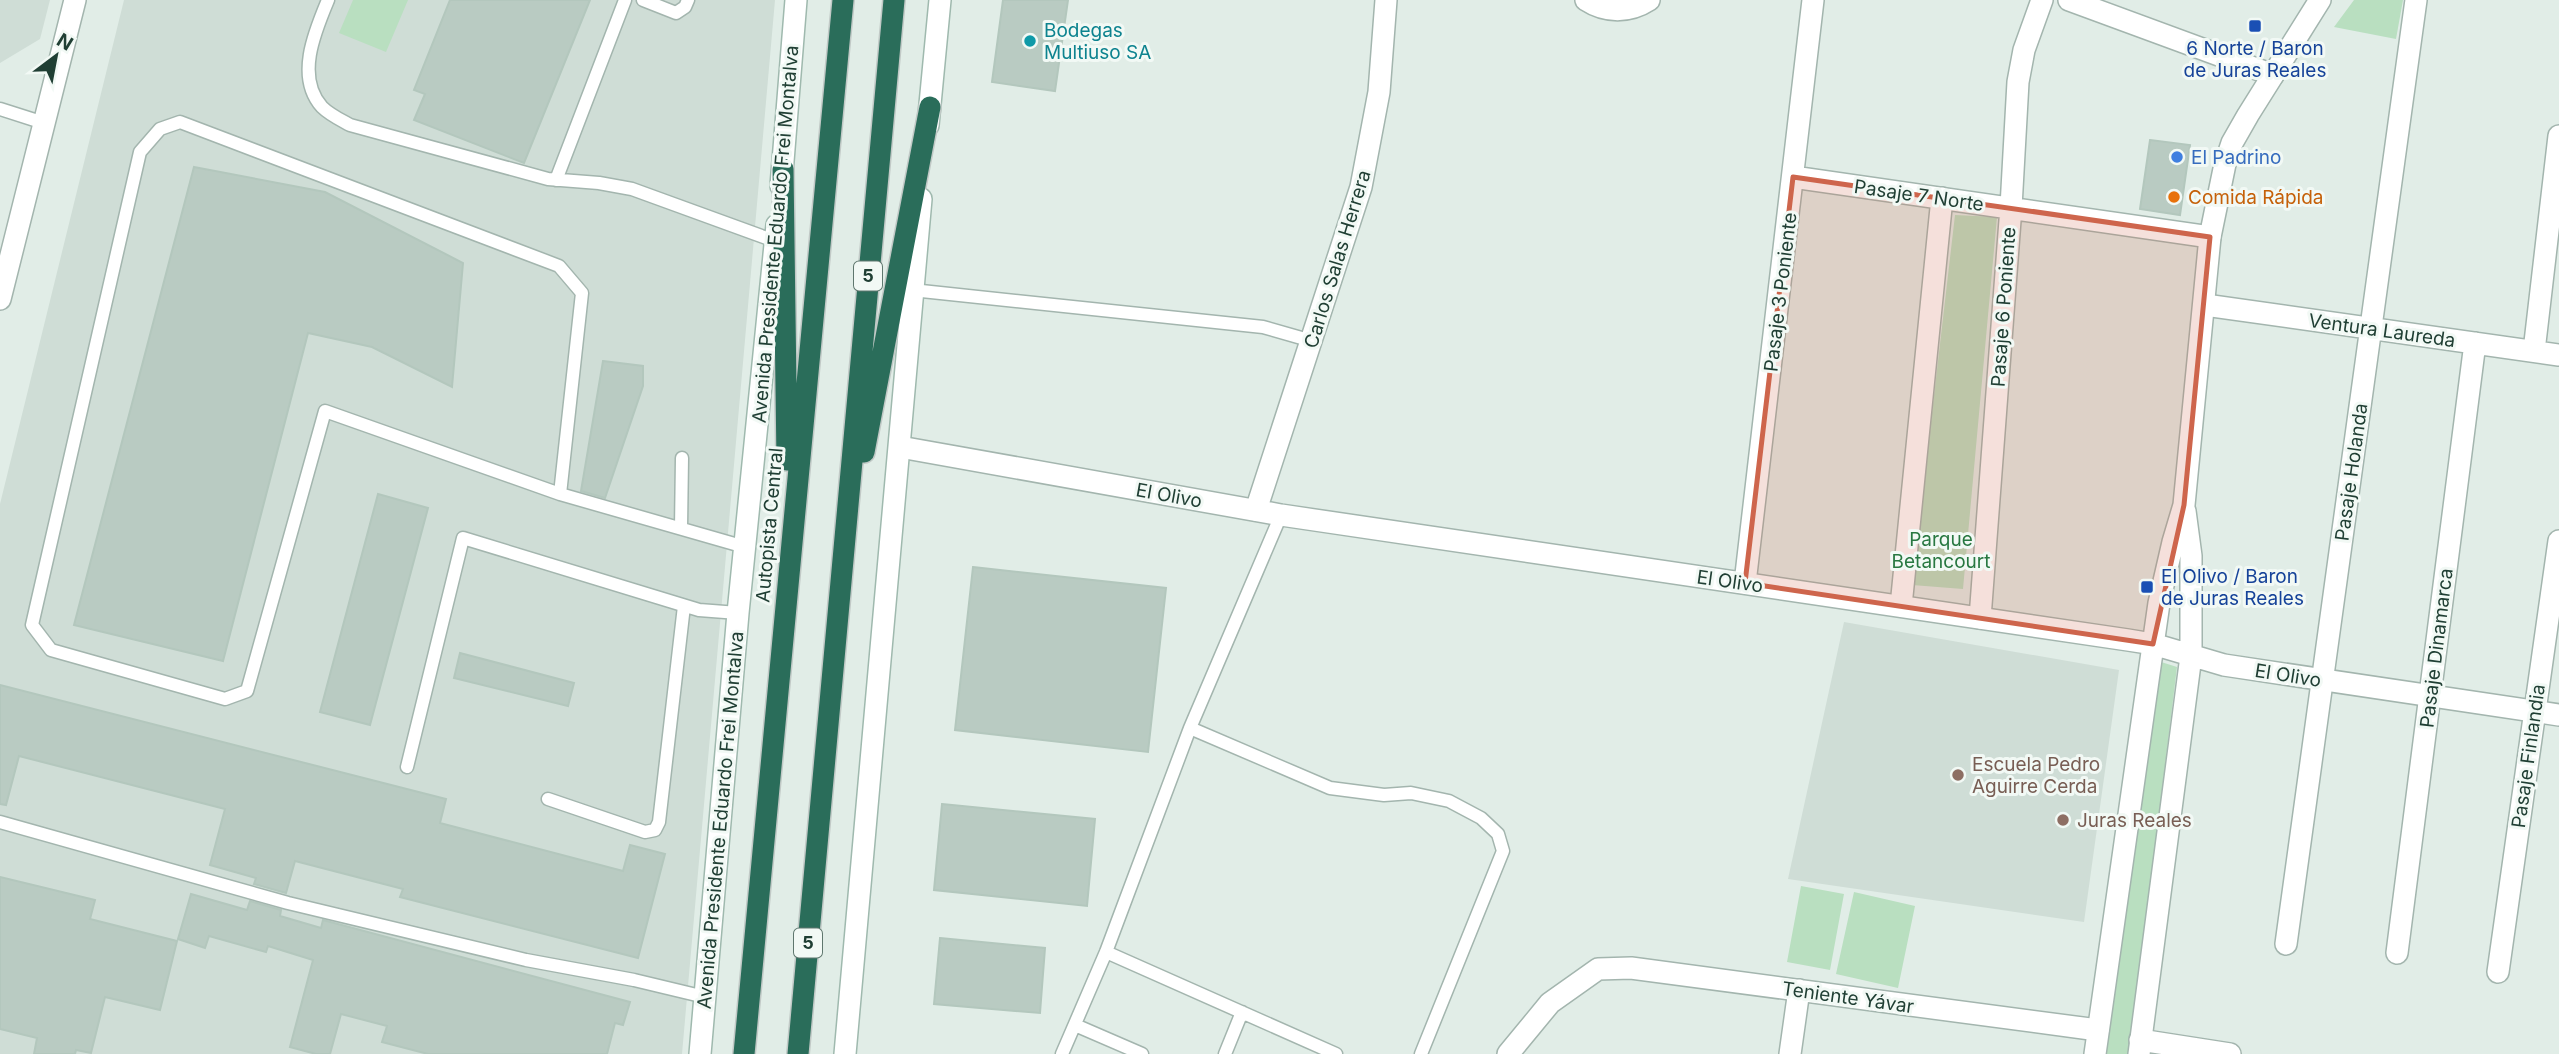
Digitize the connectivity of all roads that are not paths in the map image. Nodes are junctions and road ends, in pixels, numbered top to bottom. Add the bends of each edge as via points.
1 (75, 0) edge
2 (328, 0) edge
3 (625, 0) edge
4 (643, 0) edge
5 (688, 0) edge
6 (796, 0) edge
7 (843, 0) edge
8 (894, 0) edge
9 (940, 0) edge
10 (1386, 0) edge
11 (1586, 0) edge
12 (1649, 0) edge
13 (1813, 0) edge
14 (2042, 0) edge
15 (2320, 0) edge
16 (2416, 0) edge
17 (2079, 2) edge
18 (2273, 75) junction
19 (930, 107) junction
20 (0, 108) edge
21 (44, 122) junction
22 (2559, 136) edge
23 (783, 169) junction
24 (1793, 177) junction
25 (556, 180) junction
26 (1942, 198) junction
27 (2011, 207) junction
28 (2210, 237) junction
29 (775, 241) junction
30 (912, 290) junction
31 (0, 299) edge
32 (2205, 305) junction
33 (2371, 328) junction
34 (1312, 341) junction
35 (2474, 343) junction
36 (2534, 351) junction
37 (2559, 355) edge
38 (900, 447) junction
39 (682, 458) dead end
40 (560, 494) junction
41 (2184, 505) junction
42 (1256, 510) junction
43 (1281, 515) junction
44 (681, 528) junction
45 (791, 538) junction
46 (2559, 541) edge
47 (746, 547) junction
48 (843, 553) junction
49 (1745, 583) junction
50 (684, 606) junction
51 (1901, 606) junction
52 (738, 612) junction
53 (1980, 618) junction
54 (2153, 644) junction
55 (2191, 656) junction
56 (2322, 681) junction
57 (2429, 696) junction
58 (2535, 712) junction
59 (2559, 715) edge
60 (1191, 727) junction
61 (407, 766) dead end
62 (548, 799) dead end
63 (0, 822) edge
64 (2286, 944) dead end
65 (1106, 952) junction
66 (2397, 953) dead end
67 (2498, 972) dead end
68 (1799, 990) junction
69 (705, 997) junction
70 (1242, 1012) junction
71 (1075, 1025) junction
72 (2098, 1030) junction
73 (2140, 1047) edge
74 (700, 1054) edge
75 (744, 1054) edge
76 (798, 1054) edge
77 (845, 1054) edge
78 (1062, 1054) edge
79 (1142, 1054) edge
80 (1225, 1054) edge
81 (1336, 1054) edge
82 (1422, 1054) edge
83 (1508, 1054) edge
84 (1790, 1054) edge
85 (2095, 1054) edge
86 (2230, 1054) edge

1 - 21 street
2 - 25 lane via 314,34 310,62 310,80 323,108 373,133
3 - 25 lane
4 - 5 lane via 676,13
6 - 23 street, Avenida Presidente Eduardo Frei Montalva
7 - 45 highway, Autopista Central
8 - 48 highway, 5
9 - 19 street
10 - 34 street, Carlos Salas Herrera via 1379,92 1367,164
11 - 12 street via 1605,10 1633,9
13 - 24 street, Pasaje 3 Poniente
14 - 27 street, Pasaje 6 Poniente via 2020,62
15 - 18 street
16 - 33 street, Pasaje Holanda
17 - 18 street
18 - 28 street via 2231,144
19 - 30 street
19 - 48 highway
20 - 21 lane
21 - 31 street
22 - 36 street
23 - 29 street, Avenida Presidente Eduardo Frei Montalva
23 - 45 highway
24 - 26 street, Pasaje 7 Norte
24 - 49 street, Pasaje 3 Poniente
25 - 29 lane via 632,189
26 - 27 street, Pasaje 7 Norte
26 - 51 street
27 - 28 street, Pasaje 7 Norte
27 - 53 street, Pasaje 6 Poniente
28 - 32 street
29 - 47 street, Avenida Presidente Eduardo Frei Montalva
30 - 34 lane via 1263,327
30 - 38 street
32 - 33 street, Ventura Laureda
32 - 41 street
33 - 35 street, Ventura Laureda
33 - 56 street, Pasaje Holanda
34 - 42 street, Carlos Salas Herrera
35 - 36 street, Ventura Laureda
35 - 57 street, Pasaje Dinamarca
36 - 37 street, Ventura Laureda
38 - 42 street, El Olivo
38 - 77 street
39 - 44 lane
40 - 40 lane via 582,293 559,266 180,122 160,129 140,152 32,625 51,650 225,699 247,691 325,411
40 - 44 lane
41 - 54 street via 2164,576
41 - 55 street via 2191,556
42 - 43 street, El Olivo
43 - 49 street, El Olivo
43 - 60 lane
44 - 47 lane
45 - 75 highway, Autopista Central
46 - 58 street, Pasaje Finlandia
47 - 52 street, Avenida Presidente Eduardo Frei Montalva
48 - 76 highway, 5
49 - 51 street, El Olivo
50 - 52 lane
50 - 61 lane via 463,538
50 - 62 lane via 655,830 645,832
51 - 53 street, El Olivo
52 - 69 street, Avenida Presidente Eduardo Frei Montalva
53 - 54 street, El Olivo
54 - 55 street, El Olivo
54 - 72 street
55 - 56 street, El Olivo
55 - 73 street
56 - 57 street, El Olivo
56 - 64 street, Pasaje Holanda
57 - 58 street, El Olivo
57 - 66 street, Pasaje Dinamarca
58 - 59 street, El Olivo
58 - 67 street, Pasaje Finlandia
60 - 65 lane
60 - 82 lane via 1330,788 1384,795 1411,793 1449,801 1481,818 1498,834 1503,851
63 - 69 lane via 288,903
65 - 70 lane
65 - 71 lane
68 - 72 street, Teniente Yávar
68 - 83 street, Teniente Yávar via 1631,968 1598,968 1550,1003
68 - 84 street
69 - 74 street, Avenida Presidente Eduardo Frei Montalva
70 - 80 lane
70 - 81 lane
71 - 78 lane
71 - 79 lane
72 - 85 street
73 - 86 street

